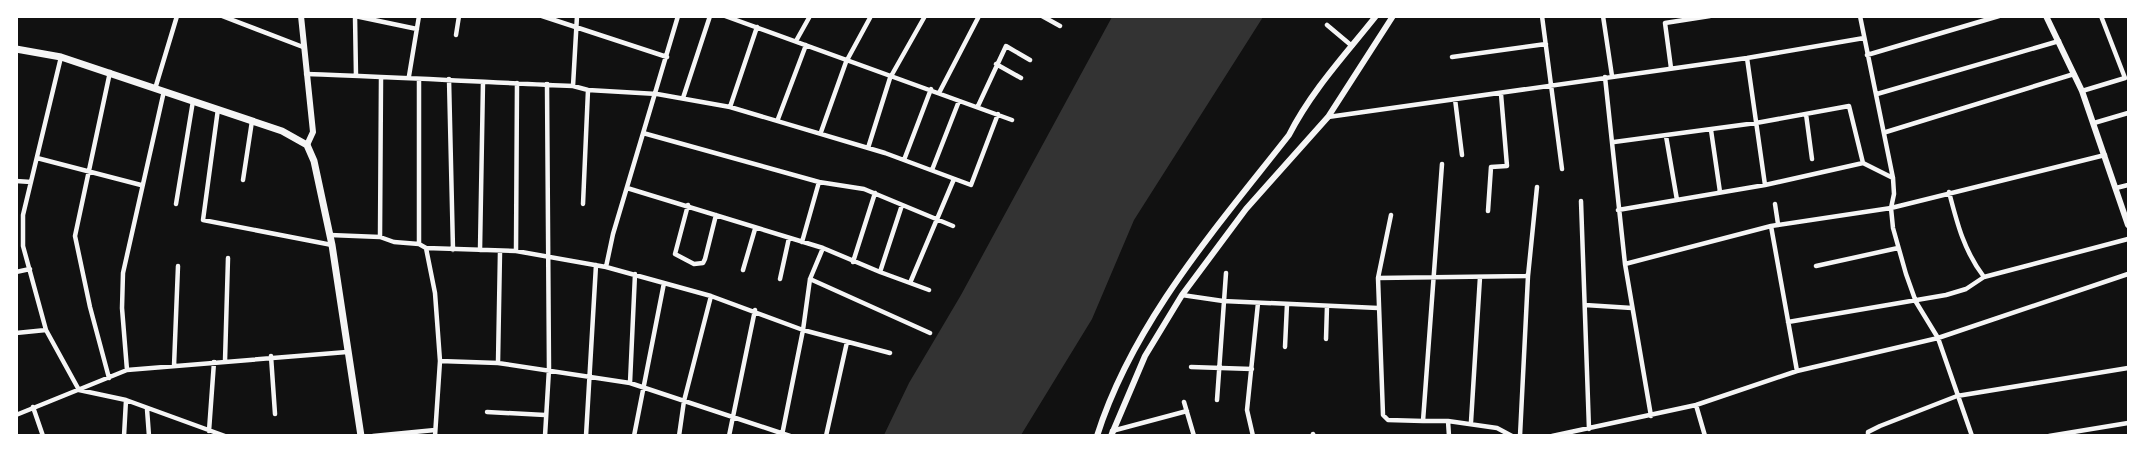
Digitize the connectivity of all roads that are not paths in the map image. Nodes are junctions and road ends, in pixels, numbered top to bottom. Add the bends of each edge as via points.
1 (177, 16) edge
2 (222, 16) edge
3 (301, 16) edge
4 (355, 16) edge
5 (419, 16) edge
6 (459, 16) edge
7 (542, 16) edge
8 (578, 16) edge
9 (678, 16) edge
10 (710, 16) edge
11 (725, 16) edge
12 (810, 16) edge
13 (871, 16) edge
14 (926, 16) edge
15 (979, 16) edge
16 (1041, 16) edge
17 (1376, 16) edge
18 (1394, 16) edge
19 (1542, 16) edge
20 (1604, 16) edge
21 (1664, 16) edge
22 (1710, 16) edge
23 (1860, 16) edge
24 (1999, 16) edge
25 (2046, 16) edge
26 (2101, 16) edge
27 (234, 18) edge
28 (737, 18) edge
29 (1665, 23) junction
30 (1327, 25) dead end
31 (1060, 26) dead end
32 (757, 27) junction
33 (576, 28) junction
34 (417, 29) junction
35 (456, 36) dead end
36 (1864, 38) junction
37 (796, 41) junction
38 (2059, 41) junction
39 (1546, 44) junction
40 (806, 45) junction
41 (1352, 46) junction
42 (303, 47) junction
43 (16, 49) edge
44 (1867, 55) junction
45 (61, 57) junction
46 (667, 57) junction
47 (1452, 57) dead end
48 (1747, 58) junction
49 (1030, 60) dead end
50 (846, 62) junction
51 (996, 64) junction
52 (1671, 68) junction
53 (110, 72) junction
54 (306, 74) junction
55 (2074, 74) junction
56 (356, 76) junction
57 (409, 76) junction
58 (1612, 76) junction
59 (1605, 77) junction
60 (2127, 77) edge
61 (890, 78) junction
62 (1021, 78) dead end
63 (381, 79) junction
64 (419, 79) junction
65 (449, 79) junction
66 (483, 82) junction
67 (517, 83) junction
68 (547, 84) junction
69 (573, 86) junction
70 (1551, 86) junction
71 (155, 89) junction
72 (931, 89) junction
73 (588, 90) junction
74 (164, 91) junction
75 (2082, 91) junction
76 (939, 93) junction
77 (657, 94) junction
78 (1501, 94) junction
79 (1877, 94) junction
80 (683, 98) junction
81 (1455, 99) junction
82 (193, 101) junction
83 (959, 101) junction
84 (730, 106) junction
85 (978, 106) junction
86 (218, 108) junction
87 (2128, 112) edge
88 (998, 114) junction
89 (1806, 114) junction
90 (1328, 117) junction
91 (778, 119) junction
92 (1012, 120) dead end
93 (252, 122) junction
94 (1756, 123) junction
95 (2094, 123) junction
96 (1711, 130) junction
97 (821, 132) junction
98 (1886, 132) junction
99 (643, 133) junction
100 (1666, 136) junction
101 (1614, 142) junction
102 (307, 145) junction
103 (868, 148) junction
104 (1462, 155) dead end
105 (2105, 155) junction
106 (37, 158) junction
107 (1812, 159) dead end
108 (904, 160) junction
109 (1863, 163) junction
110 (1442, 164) dead end
111 (1562, 169) dead end
112 (932, 170) junction
113 (90, 173) junction
114 (1893, 178) junction
115 (954, 179) junction
116 (243, 180) dead end
117 (16, 181) edge
118 (31, 182) junction
119 (819, 182) junction
120 (1765, 185) junction
121 (2128, 185) edge
122 (141, 186) junction
123 (1537, 187) dead end
124 (627, 188) junction
125 (2116, 188) junction
126 (1720, 192) junction
127 (1949, 192) junction
128 (874, 193) junction
129 (1677, 200) junction
130 (1581, 201) dead end
131 (1237, 202) junction
132 (176, 204) dead end
133 (582, 204) dead end
134 (1775, 204) dead end
135 (902, 205) junction
136 (688, 206) junction
137 (1891, 208) junction
138 (1246, 210) junction
139 (1618, 210) junction
140 (1488, 212) dead end
141 (16, 215) edge
142 (23, 215) junction
143 (716, 215) junction
144 (1391, 215) dead end
145 (938, 220) junction
146 (1778, 225) junction
147 (2128, 225) edge
148 (953, 226) dead end
149 (1771, 226) junction
150 (755, 228) junction
151 (330, 235) junction
152 (380, 237) junction
153 (789, 238) junction
154 (2128, 239) edge
155 (802, 242) junction
156 (419, 244) junction
157 (332, 245) junction
158 (23, 246) junction
159 (16, 247) edge
160 (426, 248) junction
161 (823, 248) junction
162 (1898, 248) junction
163 (453, 250) junction
164 (480, 250) junction
165 (516, 251) junction
166 (500, 252) junction
167 (549, 256) junction
168 (228, 258) dead end
169 (852, 262) junction
170 (1625, 264) junction
171 (596, 265) junction
172 (178, 266) dead end
173 (1816, 266) dead end
174 (606, 267) junction
175 (30, 269) junction
176 (743, 270) dead end
177 (16, 272) edge
178 (880, 272) junction
179 (1226, 273) dead end
180 (635, 274) junction
181 (2128, 274) edge
182 (1528, 276) junction
183 (1434, 277) junction
184 (1480, 277) junction
185 (1984, 277) junction
186 (1378, 278) junction
187 (780, 279) dead end
188 (810, 279) junction
189 (910, 283) junction
190 (664, 284) junction
191 (929, 290) dead end
192 (1182, 295) junction
193 (711, 296) junction
194 (1222, 301) junction
195 (1916, 302) junction
196 (1258, 303) junction
197 (1287, 304) junction
198 (1586, 305) junction
199 (1327, 306) junction
200 (1378, 308) junction
201 (1632, 308) junction
202 (755, 310) junction
203 (1788, 322) junction
204 (46, 330) junction
205 (803, 330) junction
206 (16, 333) edge
207 (930, 333) dead end
208 (1938, 338) junction
209 (1326, 339) dead end
210 (847, 342) junction
211 (1285, 347) dead end
212 (347, 352) junction
213 (890, 353) dead end
214 (271, 356) junction
215 (225, 361) junction
216 (440, 361) junction
217 (214, 363) junction
218 (498, 363) junction
219 (174, 366) junction
220 (1191, 367) dead end
221 (1218, 368) junction
222 (2128, 368) edge
223 (549, 369) junction
224 (1252, 369) junction
225 (127, 370) junction
226 (1797, 371) junction
227 (589, 375) junction
228 (109, 378) junction
229 (630, 383) junction
230 (642, 388) junction
231 (79, 390) junction
232 (1957, 396) junction
233 (126, 400) junction
234 (1217, 400) dead end
235 (684, 401) junction
236 (1184, 402) dead end
237 (1696, 405) junction
238 (33, 407) junction
239 (147, 409) junction
240 (1187, 411) junction
241 (488, 412) dead end
242 (275, 414) dead end
243 (16, 415) edge
244 (545, 415) junction
245 (1651, 416) junction
246 (732, 419) junction
247 (1423, 421) junction
248 (1448, 421) junction
249 (1471, 422) junction
250 (2128, 423) edge
251 (1589, 429) junction
252 (209, 431) junction
253 (435, 433) edge
254 (1112, 433) edge
255 (782, 434) edge
256 (1571, 434) edge
257 (43, 435) edge
258 (124, 435) edge
259 (149, 435) edge
260 (225, 435) edge
261 (361, 435) edge
262 (373, 435) edge
263 (545, 435) edge
264 (586, 435) edge
265 (634, 435) edge
266 (679, 435) edge
267 (729, 435) edge
268 (789, 435) edge
269 (826, 435) edge
270 (1097, 435) edge
271 (1194, 435) edge
272 (1253, 435) edge
273 (1449, 435) edge
274 (1512, 435) edge
275 (1520, 435) edge
276 (1552, 435) edge
277 (1705, 435) edge
278 (1868, 435) edge
279 (1972, 435) edge
280 (2049, 435) edge

1 - 71 street
2 - 27 street
3 - 42 street
4 - 34 street
4 - 56 street
5 - 34 street
6 - 35 street
7 - 33 street
8 - 33 street
9 - 46 street
10 - 80 street
11 - 28 street
12 - 37 street
13 - 50 street
14 - 61 street
15 - 76 street
16 - 31 street
17 - 41 street
18 - 90 street
19 - 39 street
20 - 58 street
21 - 29 street
22 - 29 street
23 - 36 street
24 - 44 street
25 - 38 street
26 - 60 street
27 - 42 street
28 - 32 street
29 - 52 street
30 - 41 street
32 - 37 street
32 - 84 street
33 - 46 street
33 - 69 street
34 - 57 street
36 - 44 street
36 - 48 street
37 - 40 street
38 - 55 street
38 - 79 street
39 - 47 street
39 - 70 street
40 - 50 street
40 - 91 street
41 - 131 street via 1303,107 1290,135
42 - 54 street
43 - 45 main road
44 - 79 street
45 - 53 main road
45 - 106 street
46 - 77 street
48 - 52 street
48 - 94 street
49 - 51 street via 1006,45
50 - 61 street
50 - 97 street
51 - 62 street
51 - 85 street
52 - 58 street
53 - 71 main road
53 - 113 street
54 - 56 street
54 - 102 street via 313,132
55 - 75 street
55 - 98 street
56 - 63 street
57 - 63 street
57 - 64 street
58 - 59 street
59 - 70 street
59 - 101 street
60 - 75 street
61 - 72 street
61 - 103 street
63 - 152 street
64 - 65 street
64 - 156 street
65 - 66 street
65 - 163 street
66 - 67 street
66 - 164 street
67 - 68 street
67 - 165 street
68 - 69 street
68 - 167 street
69 - 73 street
70 - 78 street
70 - 111 street
71 - 74 main road
72 - 76 street
72 - 108 street
73 - 77 street
73 - 133 street
74 - 82 main road
74 - 122 street
75 - 95 street
76 - 83 street
77 - 80 street
77 - 99 street
78 - 81 street
78 - 140 street via 1507,166 1491,167
79 - 98 street
80 - 84 street
81 - 90 street
81 - 104 street
82 - 86 main road
82 - 132 street
83 - 85 street
83 - 112 street
84 - 91 street
85 - 88 street
86 - 93 main road
86 - 157 street via 203,220
87 - 95 street
88 - 92 street
88 - 115 street via 971,185
89 - 94 street
89 - 107 street
89 - 109 street via 1849,106
90 - 138 street
91 - 97 street
93 - 102 main road via 282,131
93 - 116 street
94 - 96 street
94 - 120 street
95 - 105 street
96 - 100 street
96 - 126 street
97 - 103 street
98 - 114 street
99 - 119 street
99 - 124 street
100 - 101 street
100 - 129 street
101 - 139 street
102 - 151 main road
103 - 108 street
105 - 125 street
105 - 127 street
106 - 113 street
106 - 118 street
108 - 112 street
109 - 114 street
109 - 120 street
110 - 183 street
112 - 115 street
113 - 122 street
113 - 228 street via 75,236
114 - 137 street
115 - 145 street
117 - 118 street
118 - 142 street
119 - 128 street
119 - 155 street
120 - 126 street
121 - 125 street
122 - 225 street via 123,273
123 - 182 street
124 - 136 street
124 - 174 street
125 - 147 street
126 - 129 street
127 - 137 street
127 - 185 street via 1958,231 1970,260
128 - 135 street
128 - 169 street
129 - 139 street
130 - 198 street
131 - 138 street
131 - 270 street via 1148,326
134 - 146 street
135 - 145 street
135 - 178 street
136 - 143 street
136 - 143 street via 675,254 694,264 705,259
137 - 146 street
137 - 162 street
138 - 192 street
139 - 170 street
141 - 142 street
142 - 158 street
143 - 150 street
144 - 186 street
145 - 148 street
145 - 189 street
146 - 149 street
149 - 170 street
149 - 203 street
150 - 153 street
150 - 176 street
151 - 152 street
151 - 157 main road
152 - 156 street
153 - 155 street
153 - 187 street
154 - 185 street
155 - 161 street
156 - 160 street
157 - 212 main road
158 - 159 street
158 - 175 street
160 - 163 street
160 - 216 street via 435,293
161 - 169 street
161 - 188 street
162 - 173 street
162 - 195 street
163 - 164 street
164 - 166 street
165 - 166 street
165 - 167 street
166 - 218 street
167 - 171 street
167 - 223 street
168 - 215 street
169 - 178 street
170 - 201 street
171 - 174 street
171 - 227 street
172 - 219 street
174 - 180 street
175 - 177 street
175 - 204 street
178 - 189 street
179 - 194 street
180 - 190 street
180 - 229 street
181 - 208 street
182 - 184 street
182 - 275 street
183 - 184 street
183 - 186 street
183 - 247 street
184 - 249 street
185 - 195 street via 1960,291
186 - 200 street
188 - 205 street
188 - 207 street
189 - 191 street
190 - 193 street
190 - 230 street
192 - 194 street
192 - 254 street via 1145,356
193 - 202 street
193 - 235 street
194 - 196 street
194 - 221 street
195 - 203 street
195 - 208 street
196 - 197 street
196 - 224 street
197 - 199 street
197 - 211 street
198 - 201 street
198 - 251 street
199 - 200 street
199 - 209 street
200 - 247 street via 1383,415 1388,420
201 - 245 street
202 - 205 street
202 - 246 street
203 - 226 street
204 - 206 street
204 - 231 street
205 - 210 street
205 - 255 street
208 - 226 street
208 - 232 street
210 - 213 street
210 - 269 street
212 - 214 street
212 - 261 main road
214 - 215 street
214 - 242 street
215 - 217 street
216 - 218 street
216 - 253 street
217 - 219 street
217 - 252 street
218 - 223 street
219 - 225 street
220 - 221 street
221 - 224 street
221 - 234 street
222 - 232 street
223 - 227 street
223 - 244 street
224 - 272 street via 1247,410
225 - 228 street
226 - 237 street
227 - 229 street
227 - 264 street
228 - 231 street
229 - 230 street
230 - 235 street
230 - 265 street
231 - 233 street
231 - 238 street
232 - 278 street via 1880,426
232 - 279 street
233 - 239 street
233 - 258 street
235 - 246 street
235 - 266 street
236 - 240 street
237 - 245 street
237 - 277 street
238 - 243 street
238 - 257 street
239 - 252 street
239 - 259 street
240 - 254 street
240 - 271 street
241 - 244 street
244 - 263 street
245 - 251 street
246 - 255 street
246 - 267 street
247 - 248 street
248 - 249 street
248 - 273 street
249 - 274 street
250 - 280 street
251 - 256 street
252 - 260 street
253 - 262 street
255 - 268 street
256 - 276 street

